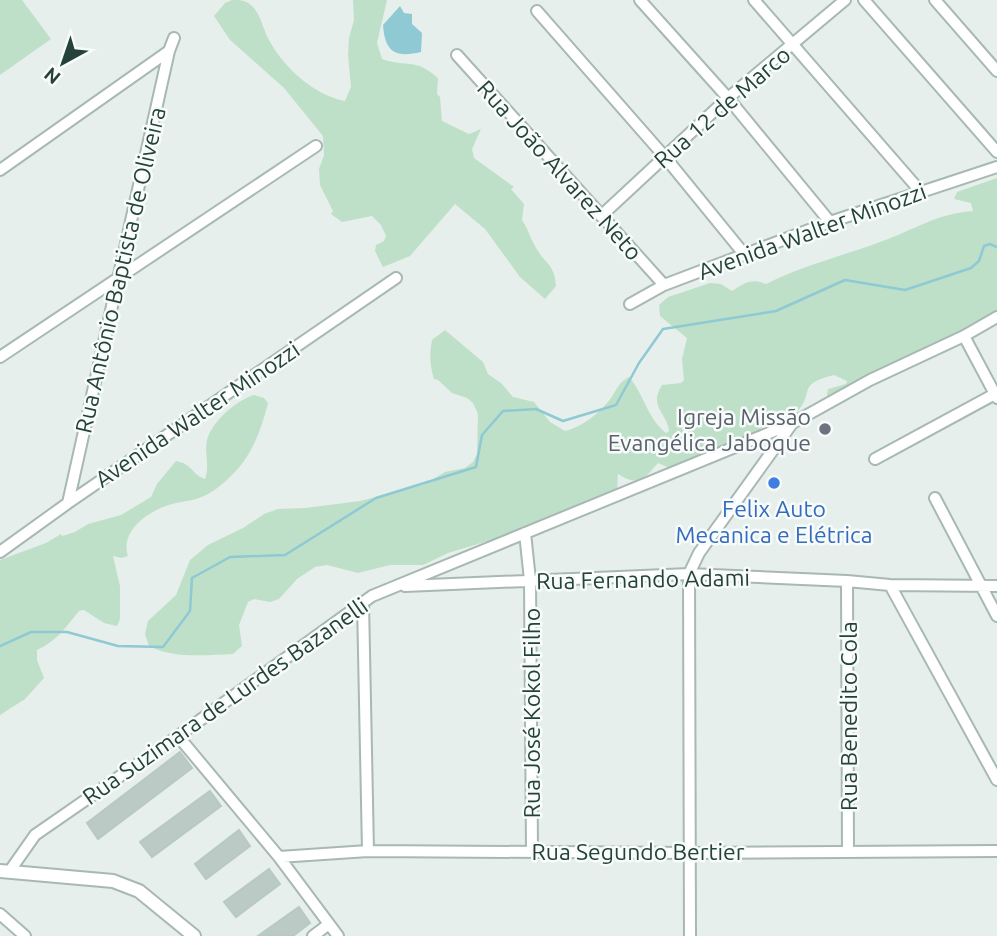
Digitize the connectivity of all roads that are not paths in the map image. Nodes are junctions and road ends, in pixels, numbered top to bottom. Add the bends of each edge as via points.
1 (640, 0) edge
2 (754, 0) edge
3 (845, 0) edge
4 (864, 0) edge
5 (935, 0) edge
6 (537, 12) dead end
7 (174, 37) dead end
8 (792, 46) junction
9 (169, 51) junction
10 (457, 55) dead end
11 (997, 71) edge
12 (728, 98) junction
13 (316, 146) dead end
14 (997, 152) edge
15 (665, 158) junction
16 (997, 167) edge
17 (0, 170) edge
18 (921, 192) junction
19 (601, 216) junction
20 (830, 222) junction
21 (744, 254) junction
22 (119, 276) junction
23 (396, 278) dead end
24 (664, 285) junction
25 (630, 304) dead end
26 (997, 317) edge
27 (964, 336) junction
28 (0, 356) edge
29 (996, 396) edge
30 (792, 424) junction
31 (875, 458) dead end
32 (935, 498) dead end
33 (68, 503) junction
34 (525, 533) junction
35 (0, 552) edge
36 (689, 574) junction
37 (530, 580) junction
38 (847, 581) junction
39 (395, 586) junction
40 (890, 586) junction
41 (981, 586) junction
42 (997, 586) edge
43 (363, 602) junction
44 (997, 616) edge
45 (178, 736) junction
46 (997, 780) edge
47 (532, 850) junction
48 (368, 851) junction
49 (997, 851) edge
50 (848, 852) junction
51 (691, 853) junction
52 (279, 858) junction
53 (5, 872) edge
54 (0, 914) edge
55 (329, 924) junction
56 (26, 936) edge
57 (194, 936) edge
58 (313, 936) edge
59 (338, 936) edge
60 (690, 936) edge

1 - 12 street
2 - 8 street
3 - 8 street, Rua 12 de Marco
4 - 14 street
5 - 11 street
6 - 15 street
7 - 9 street, Rua Antônio Baptista de Oliveira
8 - 12 street, Rua 12 de Marco
8 - 18 street
9 - 17 street
9 - 22 street, Rua Antônio Baptista de Oliveira
10 - 19 street, Rua João Alvarez Neto
12 - 15 street, Rua 12 de Marco
12 - 20 street
13 - 22 street
15 - 19 street, Rua 12 de Marco
15 - 21 street
16 - 18 street, Avenida Walter Minozzi
18 - 20 street, Avenida Walter Minozzi
19 - 24 street, Rua João Alvarez Neto
20 - 21 street, Avenida Walter Minozzi
21 - 24 street, Avenida Walter Minozzi
22 - 28 street
22 - 33 street, Rua Antônio Baptista de Oliveira
23 - 33 street, Avenida Walter Minozzi
24 - 25 street, Avenida Walter Minozzi
26 - 27 street, Rua Suzimara de Lurdes Bazanelli
27 - 29 street
27 - 30 street, Rua Suzimara de Lurdes Bazanelli via 870,380
29 - 31 street
30 - 34 street, Rua Suzimara de Lurdes Bazanelli
30 - 36 street via 699,553
32 - 41 street
33 - 35 street, Avenida Walter Minozzi
34 - 37 street, Rua José Kokol Filho
34 - 39 street, Rua Suzimara de Lurdes Bazanelli
36 - 37 street, Rua Fernando Adami
36 - 38 street, Rua Fernando Adami
36 - 51 street
37 - 39 street, Rua Fernando Adami
37 - 47 street, Rua José Kokol Filho
38 - 40 street, Rua Fernando Adami
38 - 50 street, Rua Benedito Cola
39 - 43 street, Rua Suzimara de Lurdes Bazanelli
40 - 41 street, Rua Fernando Adami
40 - 46 street
41 - 42 street, Rua Fernando Adami
41 - 44 street
43 - 45 street, Rua Suzimara de Lurdes Bazanelli
43 - 48 street
45 - 52 street
45 - 53 street, Rua Suzimara de Lurdes Bazanelli via 35,835
47 - 48 street, Rua Segundo Bertier
47 - 51 street, Rua Segundo Bertier
48 - 52 street, Rua Segundo Bertier
49 - 50 street, Rua Segundo Bertier
50 - 51 street, Rua Segundo Bertier
51 - 60 street
52 - 55 street
53 - 57 street via 113,881 139,891
54 - 56 street
55 - 58 street
55 - 59 street

